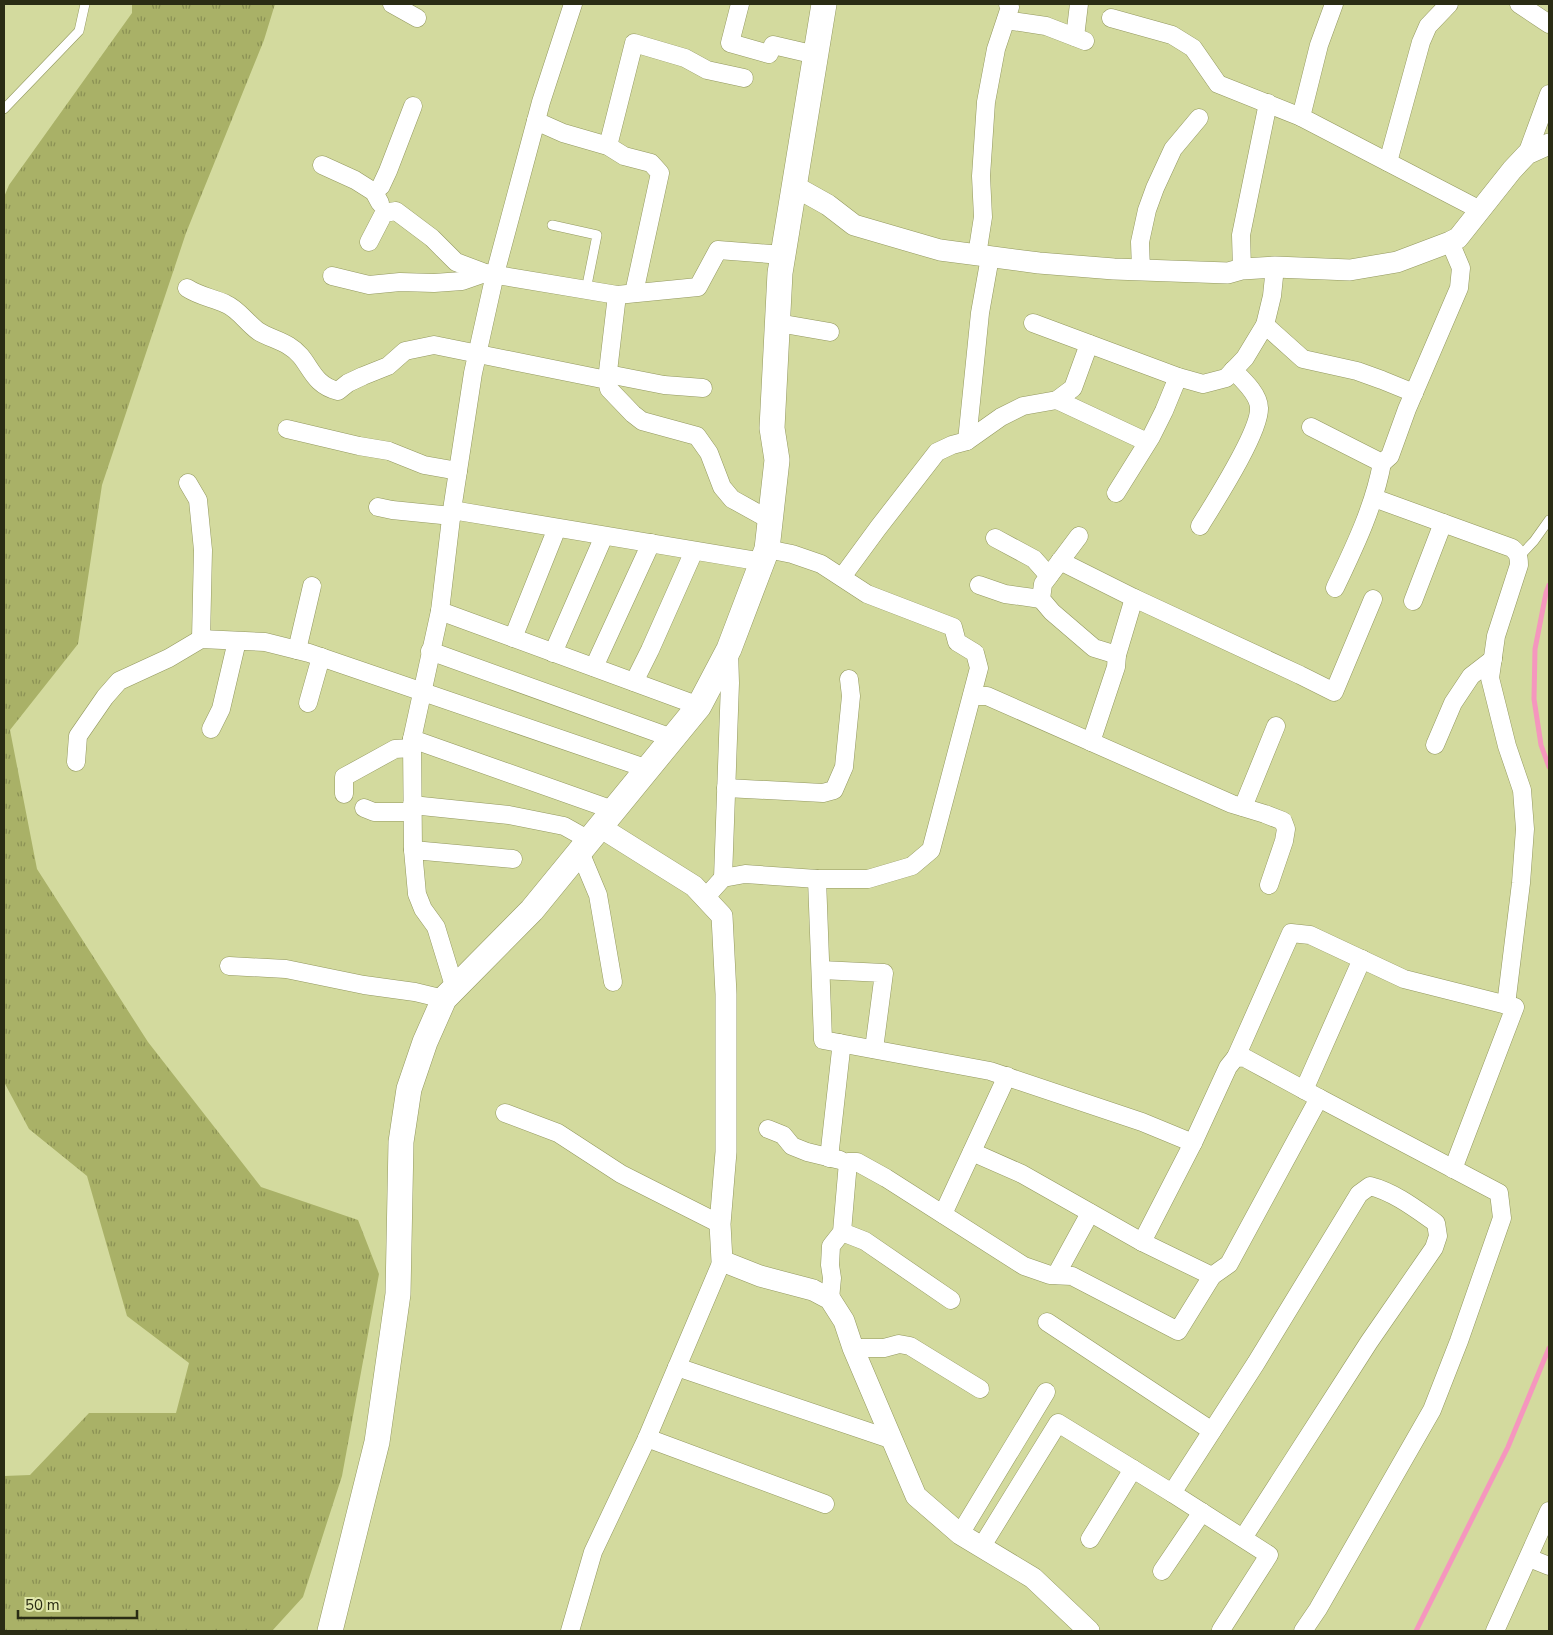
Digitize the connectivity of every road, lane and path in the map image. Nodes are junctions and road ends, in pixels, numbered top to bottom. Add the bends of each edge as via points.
1 (85, 4) edge
2 (392, 4) edge
3 (573, 4) edge
4 (740, 4) edge
5 (824, 4) edge
6 (1079, 4) edge
7 (1334, 4) edge
8 (1450, 4) edge
9 (1518, 4) edge
10 (1007, 12) edge
11 (417, 18) dead end
12 (1111, 18) dead end
13 (1549, 24) edge
14 (816, 56) junction
15 (744, 78) dead end
16 (1549, 94) edge
17 (1268, 103) junction
18 (412, 106) dead end
19 (4, 109) edge
20 (1301, 117) junction
21 (1199, 118) dead end
22 (536, 121) junction
23 (1549, 144) edge
24 (608, 146) junction
25 (1528, 154) junction
26 (1388, 162) junction
27 (322, 165) dead end
28 (794, 186) junction
29 (374, 192) junction
30 (1480, 210) junction
31 (384, 213) junction
32 (552, 225) dead end
33 (369, 242) dead end
34 (1450, 242) junction
35 (783, 255) junction
36 (983, 256) junction
37 (1275, 267) junction
38 (1242, 269) junction
39 (1140, 270) junction
40 (490, 274) junction
41 (332, 276) dead end
42 (187, 288) dead end
43 (586, 290) junction
44 (634, 293) junction
45 (617, 295) junction
46 (778, 323) junction
47 (1033, 323) dead end
48 (1265, 325) junction
49 (830, 332) dead end
50 (1089, 344) junction
51 (478, 353) junction
52 (1233, 370) junction
53 (607, 377) junction
54 (1178, 377) junction
55 (703, 388) dead end
56 (1414, 393) junction
57 (1057, 400) junction
58 (1311, 427) dead end
59 (286, 429) dead end
60 (967, 441) junction
61 (1147, 442) junction
62 (1382, 463) junction
63 (458, 471) junction
64 (188, 483) dead end
65 (1116, 493) dead end
66 (1374, 498) junction
67 (378, 507) dead end
68 (452, 513) junction
69 (770, 520) junction
70 (1549, 520) edge
71 (1443, 523) junction
72 (1200, 526) dead end
73 (557, 528) junction
74 (604, 536) junction
75 (1079, 536) dead end
76 (995, 538) dead end
77 (650, 544) junction
78 (694, 551) junction
79 (765, 556) junction
80 (1519, 558) junction
81 (1060, 562) junction
82 (1049, 576) junction
83 (842, 577) junction
84 (979, 585) dead end
85 (312, 586) dead end
86 (1336, 588) dead end
87 (1134, 598) junction
88 (1041, 599) junction
89 (1373, 599) dead end
90 (1413, 601) dead end
91 (440, 611) junction
92 (514, 638) junction
93 (202, 639) junction
94 (237, 640) junction
95 (729, 649) junction
96 (297, 650) junction
97 (430, 651) junction
98 (553, 652) junction
99 (1117, 654) junction
100 (321, 657) junction
101 (1493, 659) junction
102 (594, 667) junction
103 (849, 679) dead end
104 (634, 682) junction
105 (423, 691) junction
106 (972, 696) junction
107 (308, 703) dead end
108 (699, 706) junction
109 (1276, 726) dead end
110 (211, 729) dead end
111 (672, 738) junction
112 (1091, 742) junction
113 (412, 743) junction
114 (1435, 745) dead end
115 (76, 762) dead end
116 (648, 768) junction
117 (726, 788) junction
118 (344, 794) dead end
119 (1243, 807) junction
120 (364, 808) dead end
121 (412, 809) junction
122 (595, 833) junction
123 (412, 850) junction
124 (513, 860) dead end
125 (723, 878) junction
126 (817, 879) junction
127 (1269, 885) dead end
128 (705, 898) junction
129 (1362, 959) junction
130 (228, 966) dead end
131 (820, 970) junction
132 (613, 982) dead end
133 (450, 994) junction
134 (1506, 1005) junction
135 (838, 1043) junction
136 (874, 1049) junction
137 (1236, 1058) junction
138 (1007, 1076) junction
139 (1311, 1094) junction
140 (505, 1113) dead end
141 (768, 1129) dead end
142 (1193, 1143) junction
143 (972, 1152) junction
144 (829, 1158) junction
145 (848, 1162) junction
146 (1453, 1169) junction
147 (1090, 1213) junction
148 (944, 1214) junction
149 (720, 1224) junction
150 (842, 1232) junction
151 (1142, 1242) junction
152 (722, 1261) junction
153 (1056, 1275) junction
154 (1212, 1276) junction
155 (830, 1299) junction
156 (951, 1300) dead end
157 (1047, 1322) dead end
158 (853, 1348) junction
159 (676, 1367) junction
160 (980, 1390) dead end
161 (1046, 1392) dead end
162 (1212, 1431) junction
163 (647, 1438) junction
164 (890, 1439) junction
165 (1133, 1469) junction
166 (1172, 1493) junction
167 (982, 1498) junction
168 (824, 1504) dead end
169 (1549, 1511) edge
170 (1004, 1512) junction
171 (1202, 1512) junction
172 (960, 1534) junction
173 (1243, 1538) junction
174 (1090, 1539) dead end
175 (982, 1546) junction
176 (1529, 1558) junction
177 (1549, 1566) edge
178 (1162, 1571) dead end
179 (1221, 1630) edge
180 (330, 1631) edge
181 (570, 1631) edge
182 (1089, 1631) edge
183 (1303, 1631) edge
184 (1495, 1631) edge

1 - 19 lane via 79,31
2 - 11 street
3 - 22 street
4 - 14 street via 730,44 769,54 773,45
5 - 14 main road
6 - 10 street via 1080,39
7 - 20 street via 1319,45
8 - 26 street via 1428,26 1421,42
9 - 13 street
10 - 36 street via 986,102 981,176
12 - 17 street via 1172,35 1193,48 1218,84
14 - 28 main road
15 - 24 street via 707,70 685,58 634,43
16 - 25 street
17 - 20 street
17 - 38 street via 1241,236
18 - 29 street via 388,171
20 - 26 street
21 - 39 street via 1173,149 1155,188 1140,242
22 - 24 street
22 - 40 street
23 - 25 street
24 - 44 street via 624,156 651,163 660,173
25 - 30 street
26 - 30 street
27 - 29 street
28 - 35 main road
28 - 36 street via 828,205 854,225 940,250
29 - 31 street
30 - 34 street via 1458,238
31 - 33 street
31 - 40 street via 396,211 432,238 456,262
32 - 43 lane via 597,235
34 - 37 street via 1397,262 1350,270
34 - 56 street via 1461,268 1459,288
35 - 44 street via 718,250 698,287
35 - 46 main road
36 - 39 street via 1039,264
36 - 60 street
37 - 38 street
37 - 48 street
38 - 39 street via 1228,273
40 - 41 street via 462,281 369,285
40 - 43 street
40 - 51 street
42 - 51 street via 198,295 228,304 258,331 289,346 303,359 317,380 338,391 348,383 388,366 404,351 434,345
43 - 45 street
44 - 45 street
45 - 53 street
46 - 49 street
46 - 69 main road via 772,428 777,460
47 - 50 street
48 - 52 street via 1245,358
48 - 56 street via 1303,359 1357,371
50 - 54 street
50 - 57 street via 1073,388
51 - 53 street
51 - 63 street
52 - 54 street via 1226,378 1203,384
52 - 72 street via 1252,390 1259,408 1254,430
53 - 55 street
53 - 69 street via 609,389 642,421 697,436 709,453 722,487 732,500
54 - 61 street
56 - 62 street via 1390,456
57 - 60 street via 1023,406
57 - 61 street
58 - 62 street
59 - 63 street via 389,451 424,465
60 - 83 street via 937,452
61 - 65 street
62 - 66 street
63 - 68 street
64 - 93 street via 198,500 202,542
66 - 71 street
66 - 86 street
67 - 68 street
68 - 73 street
68 - 91 street
69 - 79 main road
70 - 80 lane
71 - 80 street via 1512,548
71 - 90 street
73 - 74 street
73 - 92 street
74 - 77 street
74 - 98 street
75 - 81 street
76 - 82 street via 1034,559
77 - 78 street
77 - 102 street
78 - 79 street
78 - 104 street
79 - 83 street via 792,554 821,564
79 - 95 main road
80 - 101 street via 1496,636
81 - 82 street
81 - 87 street
82 - 88 street via 1043,584
83 - 106 street via 867,594 953,627 957,642 975,654 979,668
84 - 88 street via 1005,594
85 - 96 street
87 - 89 street via 1334,692
87 - 99 street
88 - 99 street via 1094,648
91 - 92 street
91 - 97 street
92 - 98 street
93 - 94 street
93 - 115 street via 119,682 78,736
94 - 96 street via 265,642
94 - 110 street via 221,709
95 - 108 main road
95 - 117 street
96 - 100 street
97 - 105 street
97 - 111 street
98 - 102 street
99 - 112 street via 1116,667
100 - 105 street
100 - 107 street
101 - 114 street via 1471,676 1453,702
101 - 134 street via 1490,678 1522,790 1525,830
102 - 104 street
103 - 117 street via 851,696 844,767 834,790 823,793
104 - 108 street
105 - 113 street
105 - 116 street
106 - 112 street via 986,696
106 - 126 street via 931,850 912,866 868,879
108 - 111 main road
109 - 119 street
111 - 116 main road
112 - 119 street
113 - 118 street via 344,777
113 - 121 street
113 - 122 street
116 - 122 main road
117 - 125 street
119 - 127 street via 1283,821 1286,829
120 - 121 street via 374,812
121 - 122 street via 509,815
121 - 123 street
122 - 128 street via 694,886
122 - 132 street via 598,896
122 - 133 main road via 532,910
123 - 124 street
123 - 133 street via 416,894 422,909 436,927
125 - 126 street via 745,874
125 - 128 street
126 - 131 street
128 - 149 street via 722,916 726,1152
129 - 134 street via 1404,979
129 - 137 street via 1310,935 1291,933
129 - 139 street
130 - 133 street via 286,970 364,985
131 - 135 street via 823,1040
131 - 136 street via 884,973
133 - 180 main road via 425,1042 409,1089 401,1142 398,1294 377,1442
134 - 146 street via 1515,1007
135 - 136 street
135 - 144 street via 841,1050
136 - 138 street
137 - 139 street via 1245,1058
137 - 142 street via 1228,1067
138 - 142 street
138 - 143 street
139 - 146 street
139 - 154 street via 1229,1264
140 - 149 street via 558,1133 621,1174
141 - 144 street via 783,1135 792,1146
142 - 151 street
143 - 147 street via 1022,1174
143 - 148 street
144 - 145 street
145 - 148 street via 856,1162 886,1178
145 - 150 street
146 - 183 street via 1499,1193 1502,1218 1432,1410
147 - 151 street
147 - 153 street
148 - 153 street via 1024,1266
149 - 152 street
150 - 155 street via 830,1246
150 - 156 street via 865,1241
151 - 154 street
152 - 155 street via 741,1270 813,1290
152 - 159 street
153 - 154 street via 1072,1276 1178,1332
155 - 158 street via 844,1321
157 - 162 street
158 - 160 street via 910,1346
158 - 164 street
159 - 163 street
159 - 164 street
161 - 167 street
162 - 166 street
162 - 173 street via 1359,1194 1370,1186 1382,1189 1436,1223 1438,1236 1434,1248 1369,1342
163 - 168 street
163 - 181 street via 593,1552
164 - 172 street via 916,1496
165 - 166 street
165 - 170 street via 1058,1423
165 - 174 street
166 - 171 street
167 - 170 street
167 - 172 street
169 - 176 street
170 - 175 street
171 - 173 street
171 - 178 street
172 - 175 street
173 - 179 street via 1269,1555
175 - 182 street via 1033,1578
176 - 177 street
176 - 184 street

